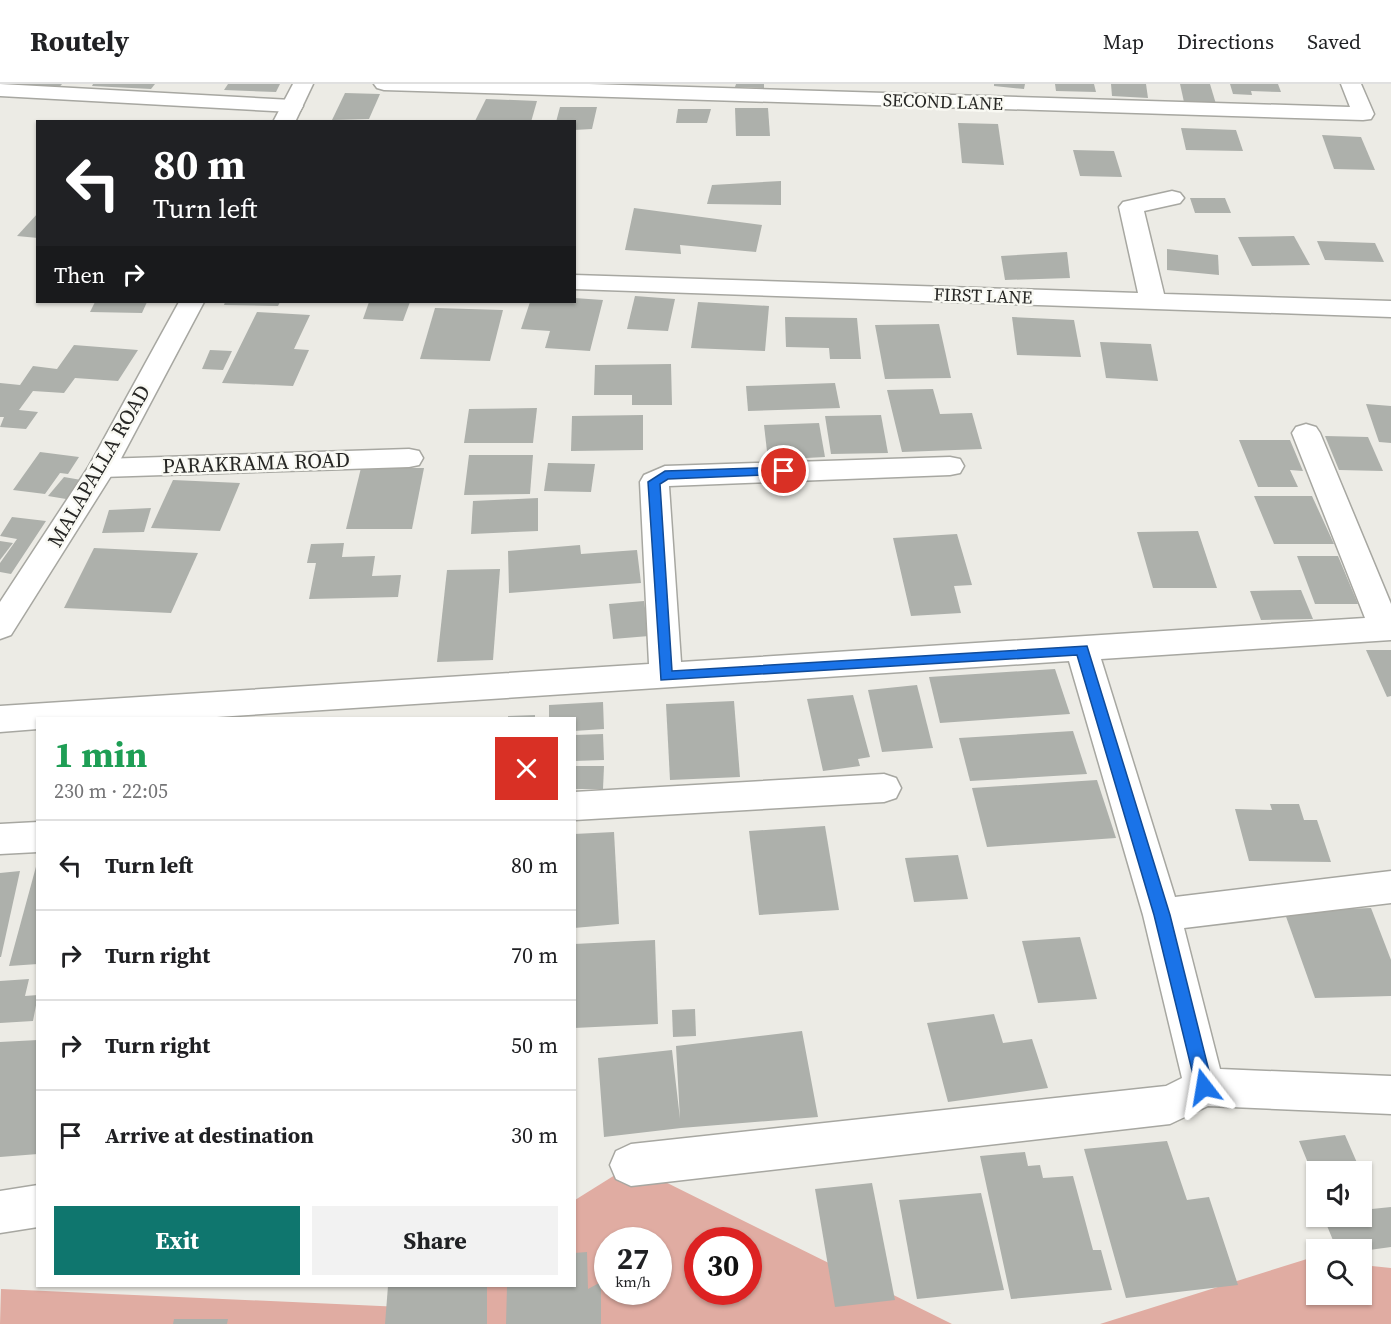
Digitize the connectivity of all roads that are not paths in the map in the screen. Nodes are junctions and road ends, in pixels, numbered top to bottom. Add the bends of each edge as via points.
1 (303, 84) edge
2 (384, 84) edge
3 (1351, 84) edge
4 (0, 90) edge
5 (288, 114) edge
6 (1172, 198) dead end
7 (576, 282) edge
8 (1153, 302) junction
9 (190, 303) edge
10 (1391, 309) edge
11 (1306, 433) dead end
12 (409, 458) dead end
13 (950, 466) dead end
14 (102, 468) junction
15 (0, 627) edge
16 (1388, 628) edge
17 (1082, 650) junction
18 (666, 676) junction
19 (0, 719) edge
20 (884, 788) dead end
21 (576, 806) edge
22 (36, 837) edge
23 (0, 839) edge
24 (1391, 887) edge
25 (1162, 915) junction
26 (1204, 1087) junction
27 (1391, 1095) edge
28 (631, 1165) dead end
29 (36, 1206) edge
30 (0, 1212) edge

1 - 5 street
2 - 3 street, SECOND LANE via 1363,114
4 - 5 street
6 - 8 street via 1131,207
7 - 8 street, FIRST LANE
8 - 10 street, FIRST LANE
9 - 14 street, MALAPALLA ROAD
11 - 16 street
12 - 14 street, PARAKRAMA ROAD
13 - 18 street via 665,475 654,482
14 - 15 street, MALAPALLA ROAD
16 - 17 street
17 - 18 street
17 - 25 street
18 - 19 street
20 - 21 street
22 - 23 street
24 - 25 street
25 - 26 street
26 - 27 street
26 - 28 street via 1170,1105
29 - 30 street

